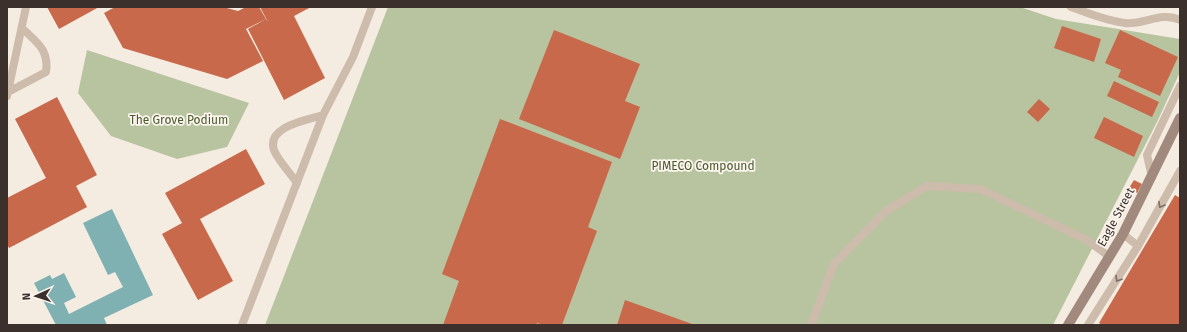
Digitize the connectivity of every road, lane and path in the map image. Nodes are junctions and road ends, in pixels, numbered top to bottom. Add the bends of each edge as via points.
1 (26, 7) edge
2 (372, 7) edge
3 (1071, 7) edge
4 (1180, 20) edge
5 (22, 28) junction
6 (1180, 86) edge
7 (8, 95) edge
8 (323, 115) junction
9 (1180, 118) edge
10 (1180, 171) edge
11 (1152, 177) junction
12 (297, 183) junction
13 (1123, 234) junction
14 (1138, 246) junction
15 (1110, 257) junction
16 (242, 325) edge
17 (811, 325) edge
18 (1068, 325) edge
19 (1088, 325) edge

1 - 5 lane
2 - 8 lane via 353,58
3 - 4 lane via 1111,21 1126,23 1168,16
5 - 7 lane
5 - 7 lane via 45,52 48,60 46,72
6 - 11 lane via 1146,155
8 - 12 lane
8 - 12 lane via 284,127 275,137 274,150
9 - 11 main road, Eagle Street
10 -> 14 lane
11 - 13 main road, Eagle Street
12 - 16 lane
13 - 14 lane
13 - 15 main road, Eagle Street
14 -> 19 lane
15 - 17 lane via 1087,240 980,189 927,186 886,211 834,264
15 - 18 main road, Eagle Street

